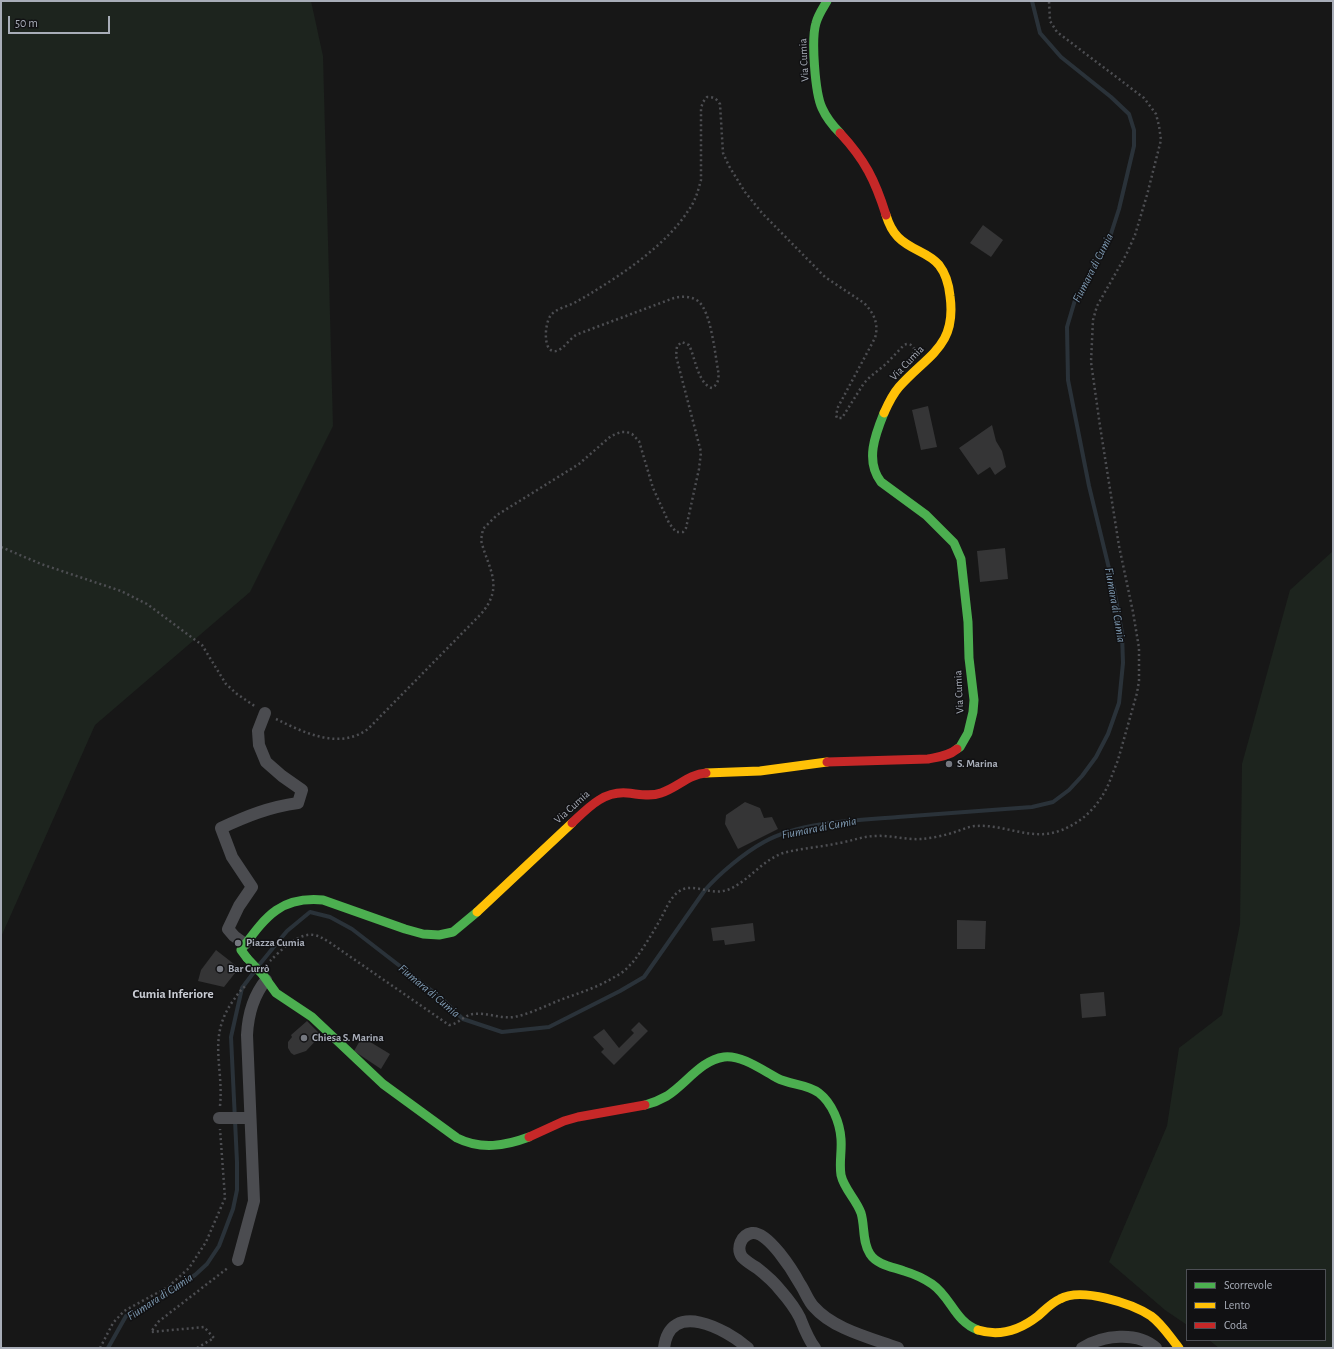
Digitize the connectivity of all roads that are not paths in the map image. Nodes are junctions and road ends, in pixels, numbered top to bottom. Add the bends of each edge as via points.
1 (827, 1) edge
2 (265, 713) road end
3 (246, 944) junction
4 (264, 977) junction
5 (221, 1118) road end
6 (248, 1118) junction
7 (238, 1260) road end
8 (664, 1348) edge
9 (748, 1348) edge
10 (814, 1348) edge
11 (898, 1348) edge
12 (1082, 1348) edge
13 (1156, 1348) edge
14 (1179, 1348) edge

1 - 3 street, Via Cumia via 817,17 814,30 818,92 822,108 869,172 895,235 934,259 947,280 951,309 946,336 888,403 876,438 872,464 881,482 926,515 954,543 961,559 974,700 971,723 964,741 954,752 941,757 822,761 750,772 702,773 660,794 613,792 592,804 470,920 453,932 439,935 423,934 330,902 307,898 291,901 276,910
2 - 3 street via 258,731 259,745 266,762 302,790 298,803 279,805 220,828 232,857 252,887 228,929
3 - 4 street, bridge via 241,950
4 - 6 street via 248,1022
4 - 14 street via 279,996 313,1018 385,1086 466,1143 495,1147 510,1144 567,1120 657,1102 716,1058 729,1057 753,1064 782,1081 813,1089 828,1103 838,1122 842,1178 862,1216 865,1241 870,1254 879,1262 919,1277 939,1289 958,1317 969,1327 989,1334 1007,1332 1033,1320 1064,1296 1080,1294 1141,1310 1161,1324
5 - 6 street
6 - 7 street via 254,1201
8 - 9 street via 672,1328 689,1320 719,1329
10 - 11 street via 790,1301 773,1282 742,1257 740,1245 748,1234 760,1234 766,1238 821,1314 836,1324
12 - 13 street via 1100,1340 1128,1337 1145,1340

